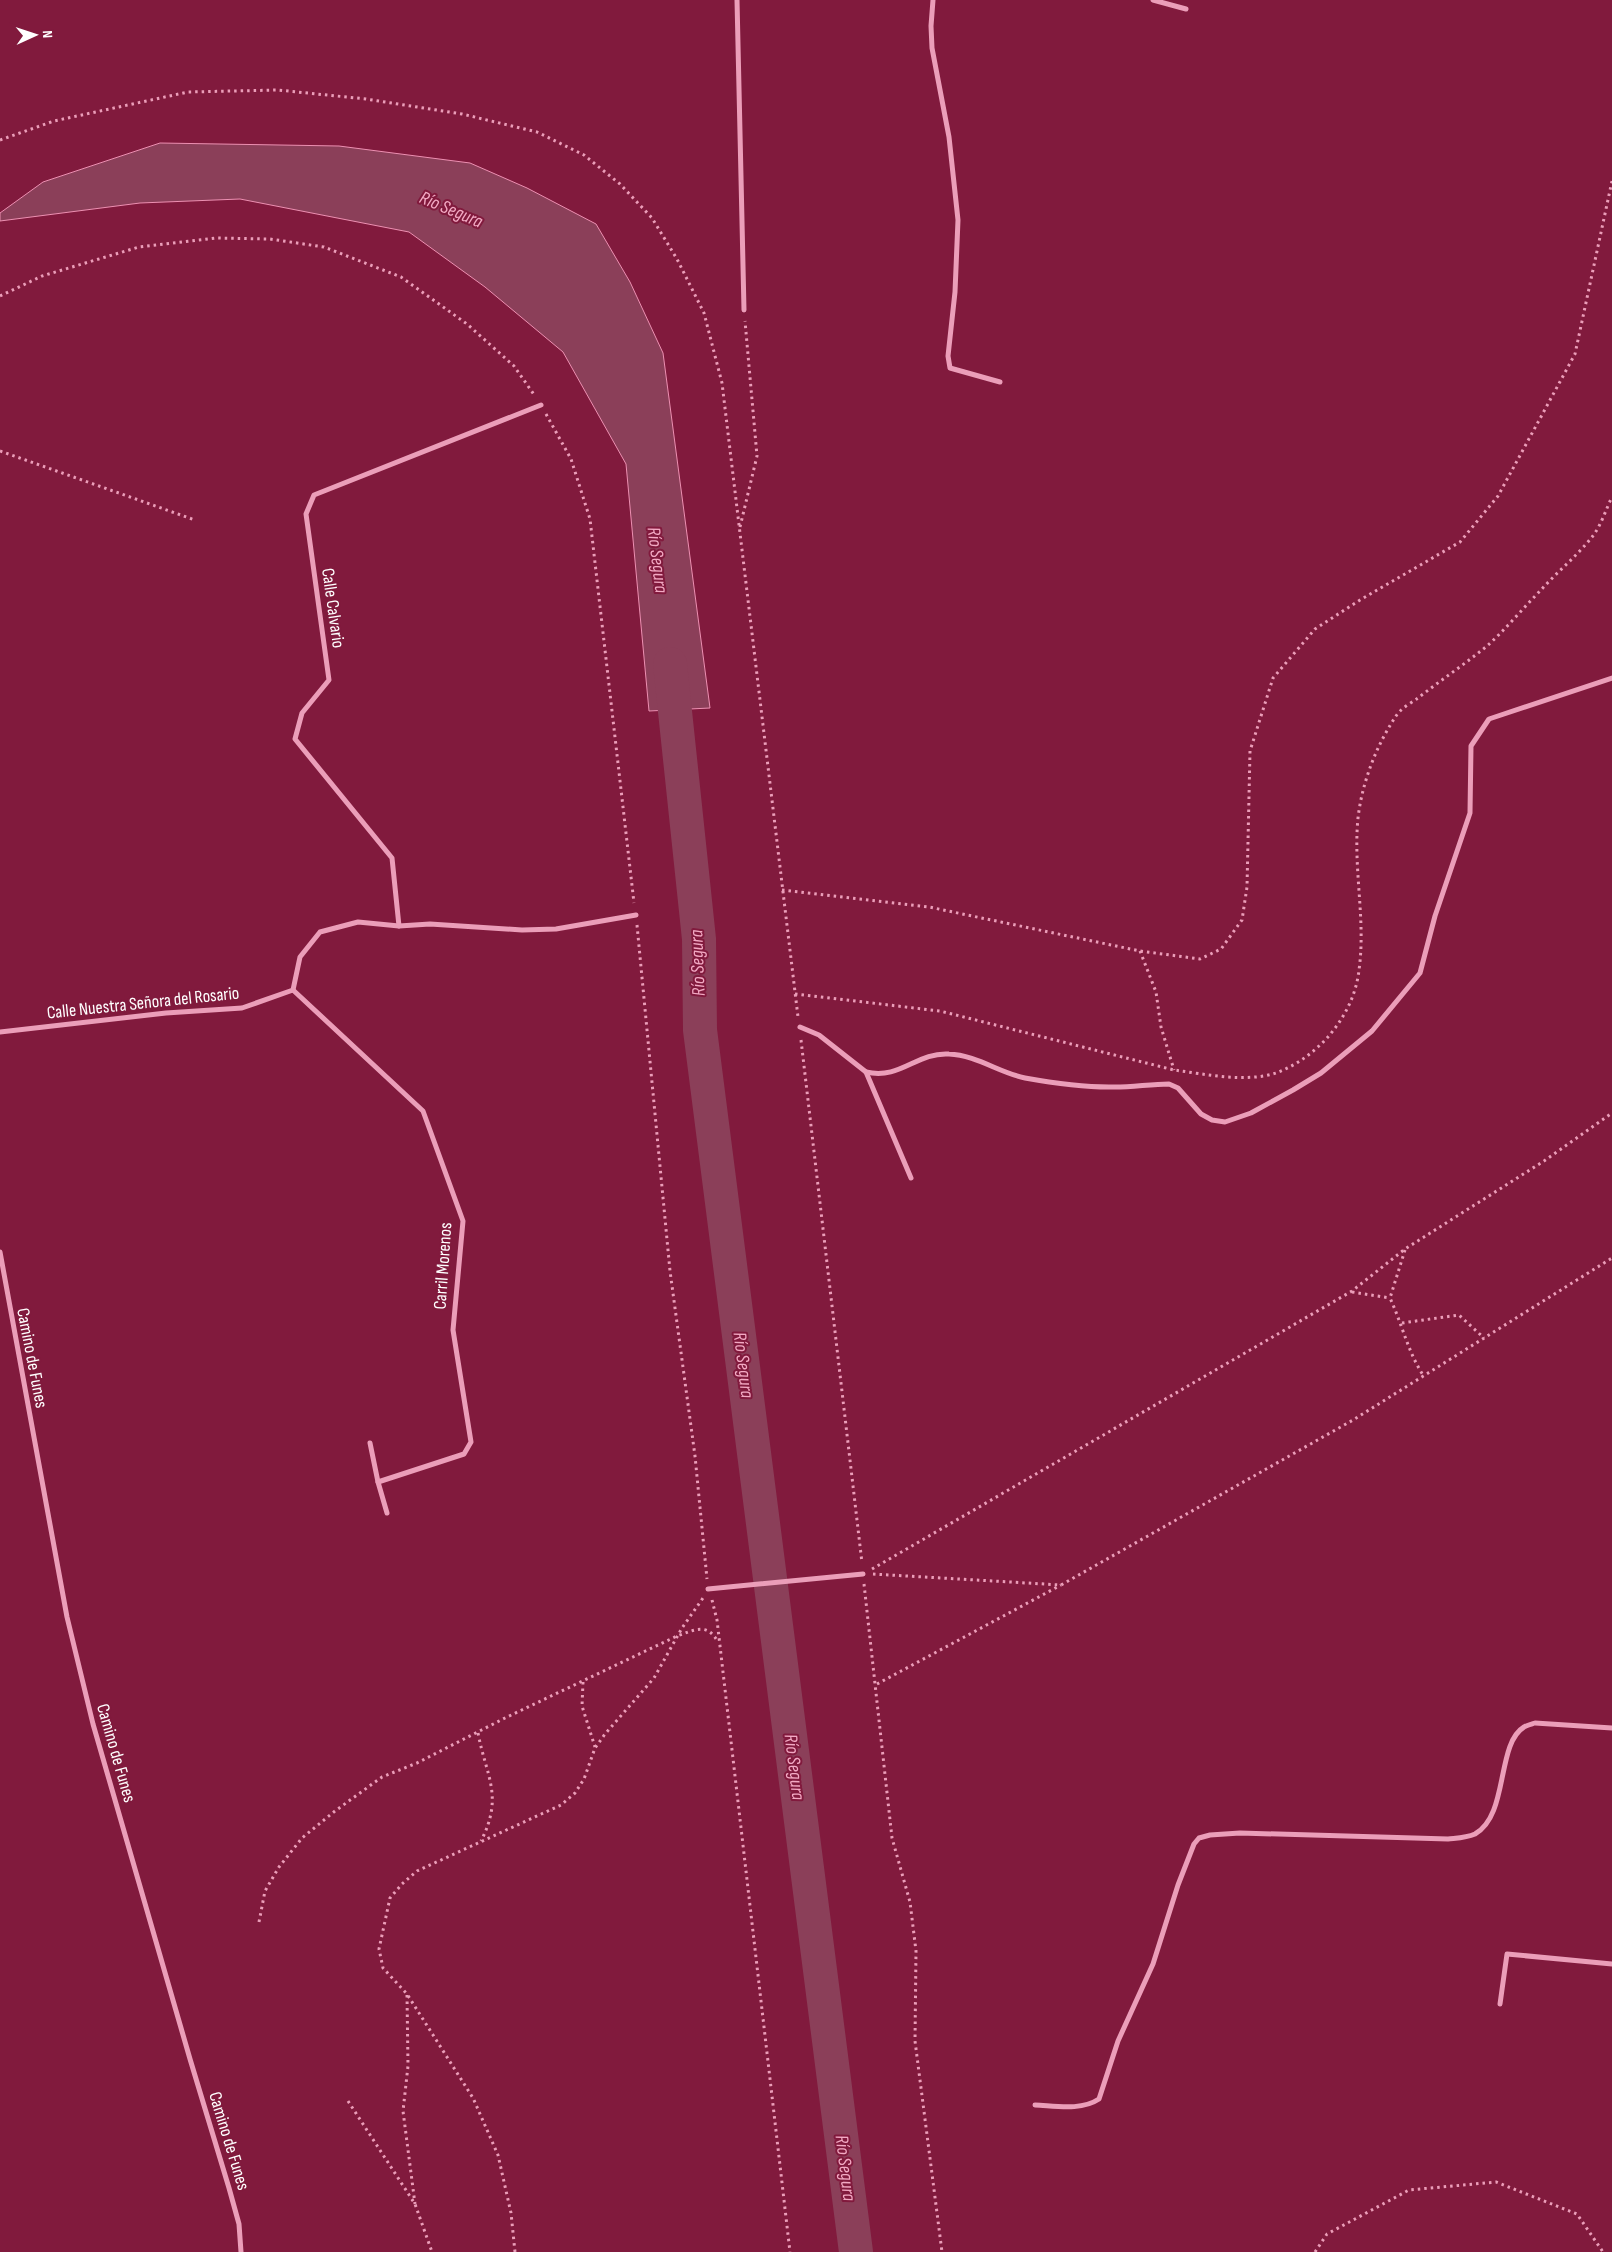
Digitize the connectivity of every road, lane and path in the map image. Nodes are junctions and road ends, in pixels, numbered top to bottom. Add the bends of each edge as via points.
1 (736, 0) edge
2 (933, 0) edge
3 (1153, 0) edge
4 (1186, 9) dead end
5 (0, 140) edge
6 (1612, 181) edge
7 (744, 310) joint
8 (1000, 382) dead end
9 (541, 405) dead end
10 (0, 451) edge
11 (1612, 497) edge
12 (195, 520) dead end
13 (739, 529) junction
14 (1612, 678) edge
15 (782, 890) junction
16 (636, 914) dead end
17 (398, 926) junction
18 (1140, 950) junction
19 (292, 990) junction
20 (795, 994) junction
21 (800, 1027) junction
22 (0, 1032) edge
23 (1174, 1070) junction
24 (866, 1072) junction
25 (1178, 1088) junction
26 (1612, 1113) edge
27 (911, 1178) dead end
28 (1405, 1249) junction
29 (0, 1252) edge
30 (1612, 1258) edge
31 (1352, 1292) junction
32 (1390, 1298) junction
33 (1402, 1323) junction
34 (1484, 1338) junction
35 (1423, 1376) junction
36 (370, 1443) dead end
37 (378, 1482) junction
38 (388, 1513) dead end
39 (863, 1574) junction
40 (1061, 1585) junction
41 (708, 1589) joint
42 (677, 1636) junction
43 (720, 1645) dead end
44 (583, 1682) junction
45 (876, 1684) junction
46 (1612, 1728) edge
47 (478, 1733) junction
48 (595, 1748) junction
49 (481, 1841) junction
50 (259, 1922) dead end
51 (1612, 1964) edge
52 (407, 1994) junction
53 (1500, 2004) dead end
54 (348, 2101) dead end
55 (1035, 2105) dead end
56 (415, 2204) junction
57 (241, 2252) edge
58 (432, 2252) edge
59 (515, 2252) edge
60 (942, 2252) edge
61 (1315, 2252) edge
62 (1603, 2252) edge

1 - 7 street
2 - 8 street via 932,48 949,137 958,220 948,356 950,368
3 - 4 street
5 - 13 path via 54,121 188,92 278,90 462,114 538,132 584,155 620,184 652,218 677,258 704,313 722,383
6 - 18 path via 1575,354 1498,496 1460,542 1315,629 1272,678 1250,751 1247,887 1242,920 1221,949 1200,959
7 - 13 path via 757,456
9 - 17 street, Calle Calvario via 314,495 306,514 329,680 302,713 295,739 392,858
10 - 12 path
11 - 23 path via 1593,536 1487,645 1398,714 1376,752 1358,818 1359,970 1347,1010 1326,1039 1313,1051 1275,1073 1249,1077
13 - 15 path
14 - 25 street via 1488,719 1472,746 1470,813 1435,916 1420,973 1372,1031 1314,1077 1251,1113 1225,1122 1201,1114
15 - 18 path via 929,907
15 - 20 path
16 - 17 street via 556,929 430,924
17 - 19 street via 358,922 320,932 300,956
18 - 23 path via 1156,992 1161,1028
19 - 22 street, Calle Nuestra Señora del Rosario via 242,1008 166,1012
19 - 37 street, Carril Morenos via 423,1111 463,1221 453,1330 471,1442 464,1454
20 - 21 path
20 - 23 path via 940,1011
21 - 24 street via 819,1036
21 - 39 path
23 - 25 path
24 - 25 street via 889,1074 920,1059 950,1054 1046,1082 1109,1087 1169,1084
24 - 27 street
26 - 28 path via 1544,1161
28 - 31 path
28 - 32 path
29 - 57 street, Camino de Funes via 67,1617 93,1724 239,2224
30 - 34 path
31 - 32 path
31 - 39 path
32 - 33 path
33 - 34 path via 1459,1315
33 - 35 path via 1414,1362
34 - 35 path
35 - 40 path via 1353,1420
36 - 37 street
37 - 38 street
39 - 40 path
39 - 41 street
39 - 45 path
40 - 45 path
41 - 42 path
42 - 43 path via 703,1629 714,1634
42 - 44 path
42 - 48 path via 654,1678
44 - 47 path
44 - 48 path via 582,1706
45 - 60 path via 892,1838 913,1922 916,1951 914,2041
46 - 55 street via 1535,1723 1524,1726 1511,1746 1493,1813 1485,1825 1466,1837 1240,1832 1199,1838 1178,1885 1153,1964 1118,2040 1099,2099 1083,2106
47 - 49 path via 492,1786 489,1826
47 - 50 path via 382,1777 302,1838 265,1891
48 - 49 path via 584,1779 575,1793 561,1805
49 - 52 path via 417,1871 390,1898 379,1949 383,1968
51 - 53 street via 1507,1954
52 - 56 path via 408,2066 403,2111
52 - 59 path via 473,2098 498,2155 512,2213
54 - 56 path
56 - 58 path
61 - 62 path via 1327,2234 1409,2190 1496,2182 1577,2214

